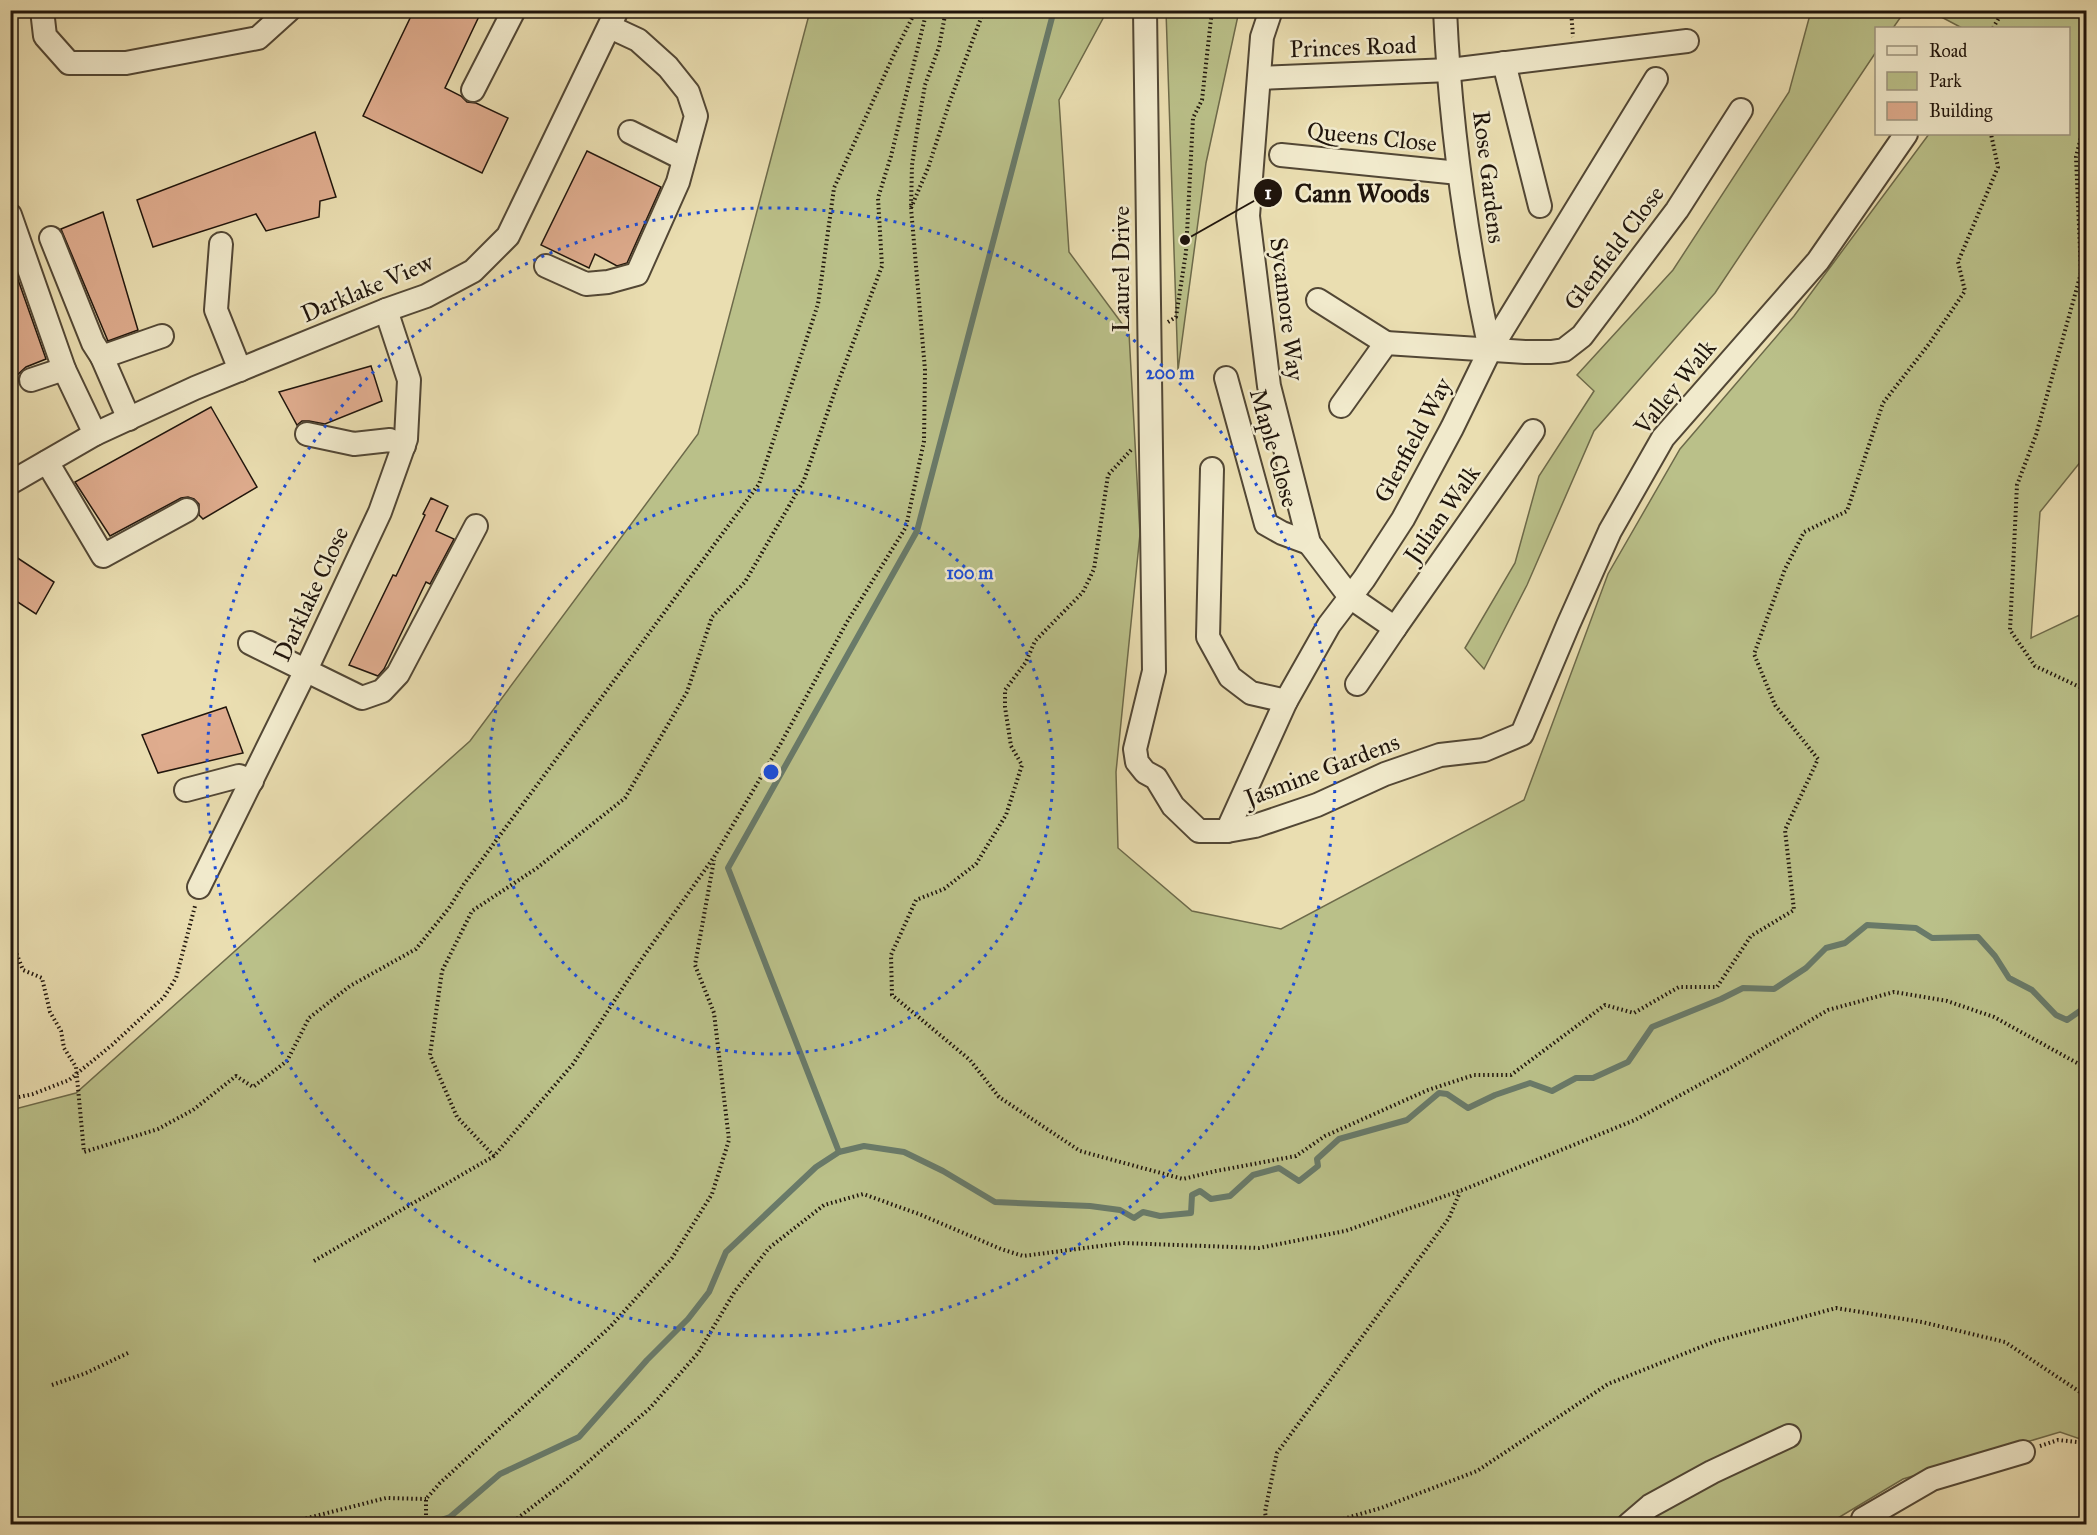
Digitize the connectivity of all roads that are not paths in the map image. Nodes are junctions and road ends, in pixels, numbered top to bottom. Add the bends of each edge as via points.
1 (42, 10) edge
2 (289, 10) edge
3 (514, 10) edge
4 (1145, 10) edge
5 (1270, 10) edge
6 (1445, 10) edge
7 (614, 19) edge
8 (1687, 41) dead end
9 (1504, 63) junction
10 (1450, 70) junction
11 (1259, 78) junction
12 (1656, 79) dead end
13 (473, 90) dead end
14 (1741, 110) dead end
15 (630, 132) dead end
16 (1905, 135) edge
17 (1281, 155) dead end
18 (684, 159) junction
19 (1459, 173) junction
20 (1540, 206) dead end
21 (10, 215) edge
22 (51, 238) dead end
23 (221, 244) dead end
24 (546, 266) dead end
25 (1318, 300) dead end
26 (386, 310) junction
27 (162, 336) dead end
28 (1386, 343) junction
29 (1490, 350) junction
30 (102, 357) junction
31 (64, 369) junction
32 (240, 370) junction
33 (1226, 378) dead end
34 (32, 380) dead end
35 (1341, 406) dead end
36 (129, 419) junction
37 (1533, 431) dead end
38 (95, 434) junction
39 (307, 434) dead end
40 (404, 446) junction
41 (47, 462) junction
42 (1212, 469) dead end
43 (10, 483) edge
44 (187, 510) dead end
45 (476, 526) dead end
46 (1309, 543) junction
47 (1350, 597) junction
48 (1395, 628) junction
49 (250, 644) dead end
50 (305, 672) junction
51 (1357, 684) dead end
52 (1286, 701) junction
53 (1484, 750) joint
54 (1137, 762) joint
55 (252, 781) junction
56 (186, 790) dead end
57 (1227, 831) junction
58 (200, 888) road end
59 (1789, 1436) dead end
60 (2023, 1452) road end
61 (1629, 1524) edge
62 (1866, 1524) edge

1 - 2 street via 45,36 69,63 126,63 258,38
3 - 13 street
4 - 54 street, Laurel Drive via 1154,671 1135,749
5 - 11 street, Sycamore Way via 1262,37
6 - 10 street, Rose Gardens
7 - 18 street via 668,67 688,92 696,116
7 - 26 street, Darklake View via 508,236 473,271 426,296
8 - 9 street, Princes Road
9 - 10 street, Princes Road
9 - 20 street
10 - 11 street, Princes Road
10 - 19 street, Rose Gardens
11 - 46 street, Sycamore Way via 1248,216 1269,386
12 - 29 street, Glenfield Way
14 - 29 street, Glenfield Close via 1677,210 1582,336 1564,350
15 - 18 street
16 - 53 street, Valley Walk via 1818,261 1663,438 1610,531 1522,734
17 - 19 street, Queens Close
18 - 24 street via 638,274 586,284
19 - 29 street, Rose Gardens
21 - 31 street
22 - 30 street via 93,344
23 - 32 street via 216,310
25 - 28 street
26 - 32 street, Darklake View
26 - 40 street, Darklake Close via 410,380
27 - 30 street
28 - 29 street, Glenfield Close
28 - 35 street
29 - 47 street, Glenfield Way via 1403,519
30 - 36 street
31 - 34 street
31 - 38 street
32 - 36 street, Darklake View
33 - 46 street, Maple Close via 1266,524
36 - 38 street, Darklake View
37 - 48 street, Julian Walk
38 - 41 street, Darklake View
39 - 40 street via 354,444 390,440
40 - 50 street, Darklake Close via 380,512
41 - 43 street, Darklake View
41 - 44 street via 103,556
42 - 52 street via 1208,637 1230,677 1251,693
45 - 50 street via 398,674 382,691 362,698
46 - 47 street, Sycamore Way
47 - 48 street
47 - 52 street, Glenfield Way via 1329,625
48 - 51 street, Julian Walk
49 - 50 street
50 - 55 street, Darklake Close
52 - 57 street, Glenfield Way
53 - 57 street, Jasmine Gardens via 1440,755 1385,774 1317,805
54 - 57 street, Jasmine Gardens via 1156,778 1173,806 1199,831
55 - 56 street via 239,776
55 - 58 street, Darklake Close
59 - 61 street via 1650,1506
60 - 62 street via 1932,1479 1863,1520

